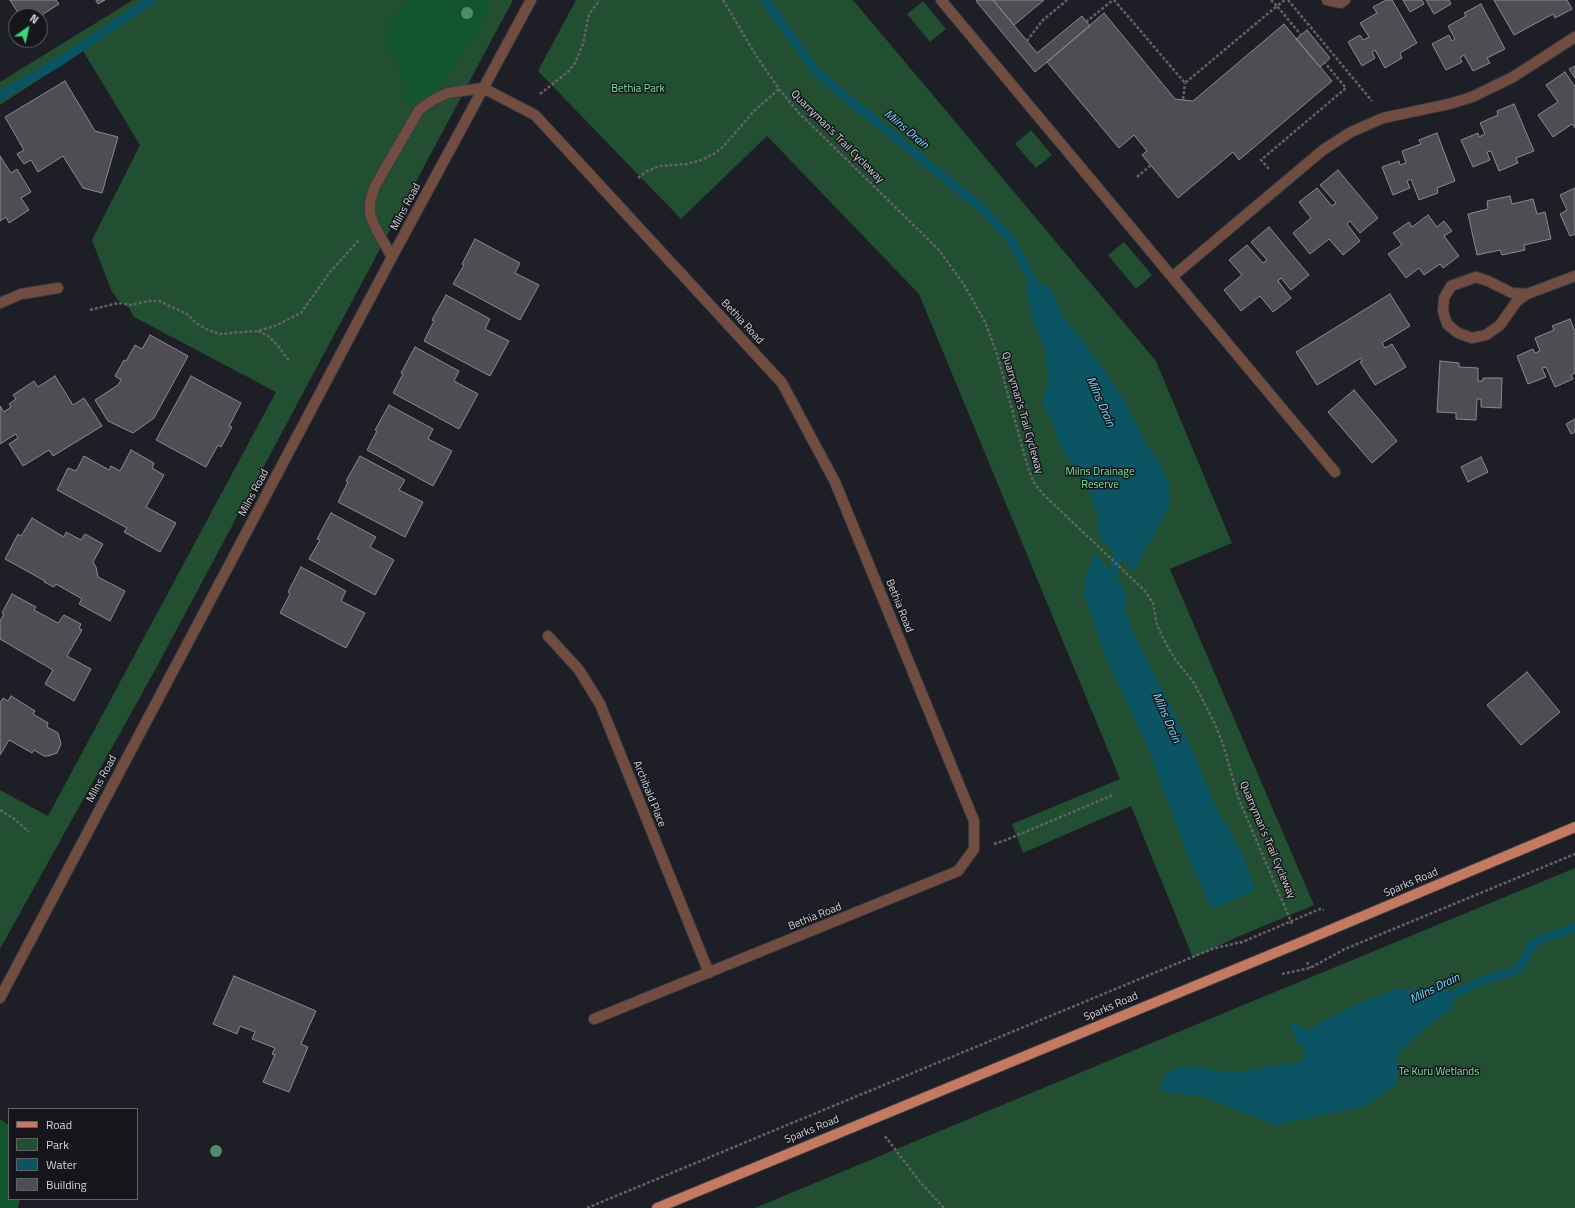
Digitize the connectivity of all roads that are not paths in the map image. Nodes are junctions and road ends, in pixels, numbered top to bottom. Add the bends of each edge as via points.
1 (531, 0) edge
2 (940, 0) edge
3 (1327, 0) edge
4 (1345, 0) edge
5 (1575, 37) edge
6 (483, 88) junction
7 (392, 257) junction
8 (1172, 276) junction
9 (1575, 276) edge
10 (58, 288) dead end
11 (1527, 294) junction
12 (0, 303) edge
13 (1335, 472) dead end
14 (548, 636) dead end
15 (1575, 827) edge
16 (709, 973) junction
17 (0, 998) edge
18 (594, 1019) dead end
19 (657, 1208) edge

1 - 6 street, Milns Road
2 - 8 street
3 - 4 street via 1341,3
5 - 8 street via 1512,77 1472,97 1382,118 1351,132 1323,150
6 - 7 street, Milns Road
6 - 7 street via 448,93 419,110 375,186 370,201 370,214
6 - 16 street, Bethia Road via 535,115 782,382 835,482 974,821 974,849 958,871
7 - 17 street, Milns Road
8 - 13 street
9 - 11 street
10 - 12 street via 21,294
11 - 11 street via 1517,301 1500,325 1486,335 1472,338 1458,333 1448,324 1443,311 1444,298 1451,286 1476,277 1512,293
14 - 16 street, Archibald Place via 579,670 600,704
15 - 19 main road, Sparks Road
16 - 18 street, Bethia Road

